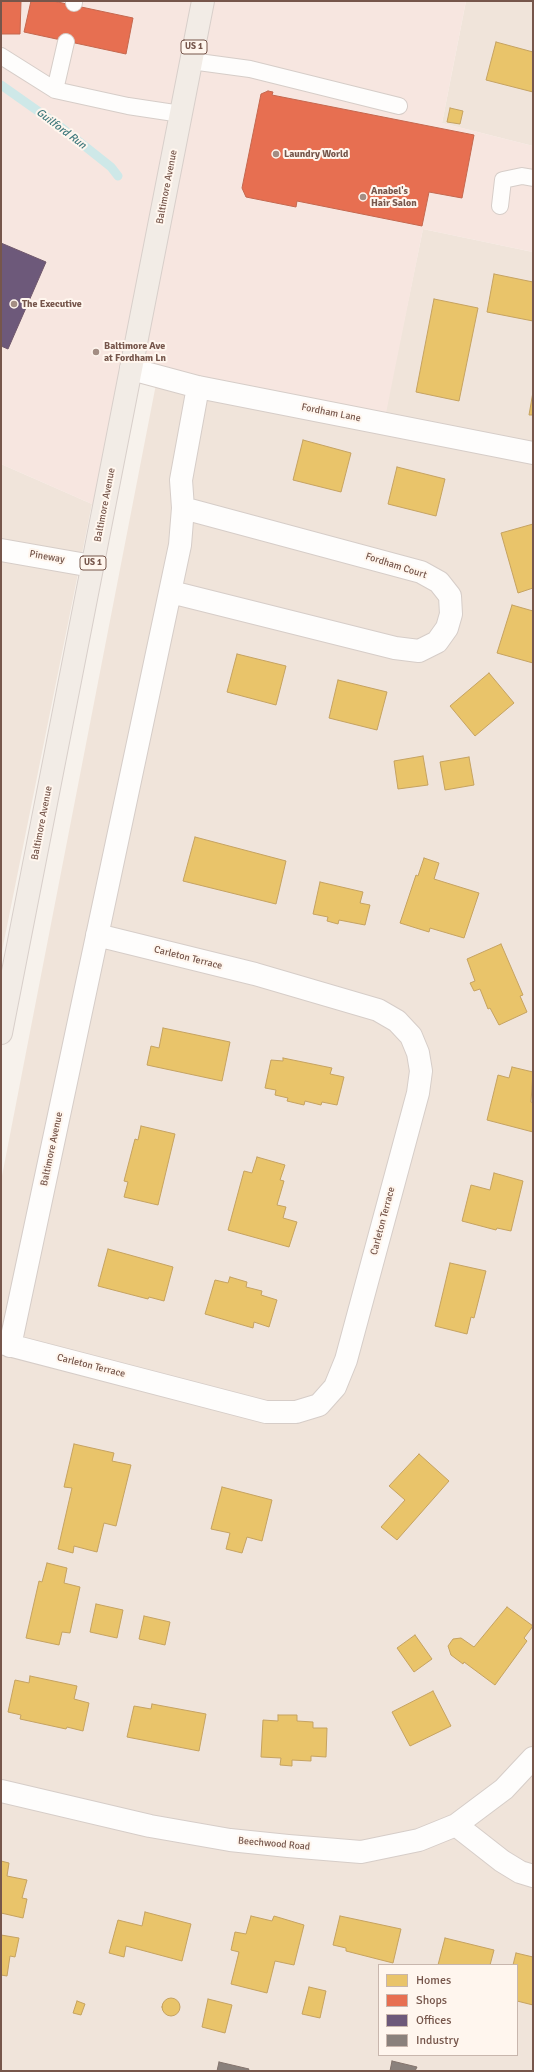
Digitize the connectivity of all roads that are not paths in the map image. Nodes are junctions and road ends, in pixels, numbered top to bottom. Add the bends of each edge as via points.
1 (203, 1) edge
2 (66, 42) dead end
3 (1, 56) edge
4 (191, 61) junction
5 (55, 90) junction
6 (399, 106) dead end
7 (181, 114) junction
8 (533, 178) edge
9 (500, 206) dead end
10 (130, 370) junction
11 (198, 387) junction
12 (533, 453) edge
13 (183, 508) junction
14 (1, 550) edge
15 (92, 566) junction
16 (171, 592) junction
17 (97, 935) junction
18 (1, 1033) edge
19 (6, 1344) edge
20 (533, 1758) edge
21 (1, 1791) edge
22 (456, 1825) junction
23 (533, 1876) edge

1 - 4 main road, Baltimore Avenue / US 1
2 - 5 lane
3 - 5 lane
4 - 6 lane via 250,69
4 - 7 main road, Baltimore Avenue / US 1
5 - 7 lane via 128,106
7 - 10 main road, Baltimore Avenue / US 1
8 - 9 lane via 522,176 503,180
10 - 11 street, Fordham Lane
10 - 15 main road, Baltimore Avenue / US 1
11 - 12 street, Fordham Lane
11 - 13 street, Baltimore Avenue via 181,480
13 - 16 street, Baltimore Avenue via 180,545
13 - 16 street, Fordham Court via 421,572 439,582 450,596 452,614 447,628 437,642 419,651 395,648
14 - 15 street, Pineway
15 - 18 main road, Baltimore Avenue / US 1
16 - 17 street, Baltimore Avenue
17 - 19 street, Baltimore Avenue
17 - 19 street, Carleton Terrace via 255,974 378,1010 397,1021 411,1036 418,1053 421,1071 418,1093 346,1360 336,1387 319,1405 296,1412 266,1412
20 - 22 street, Beechwood Road via 504,1789
21 - 22 street, Beechwood Road via 150,1826 230,1840 361,1852 419,1840
22 - 23 street via 502,1861 520,1872

